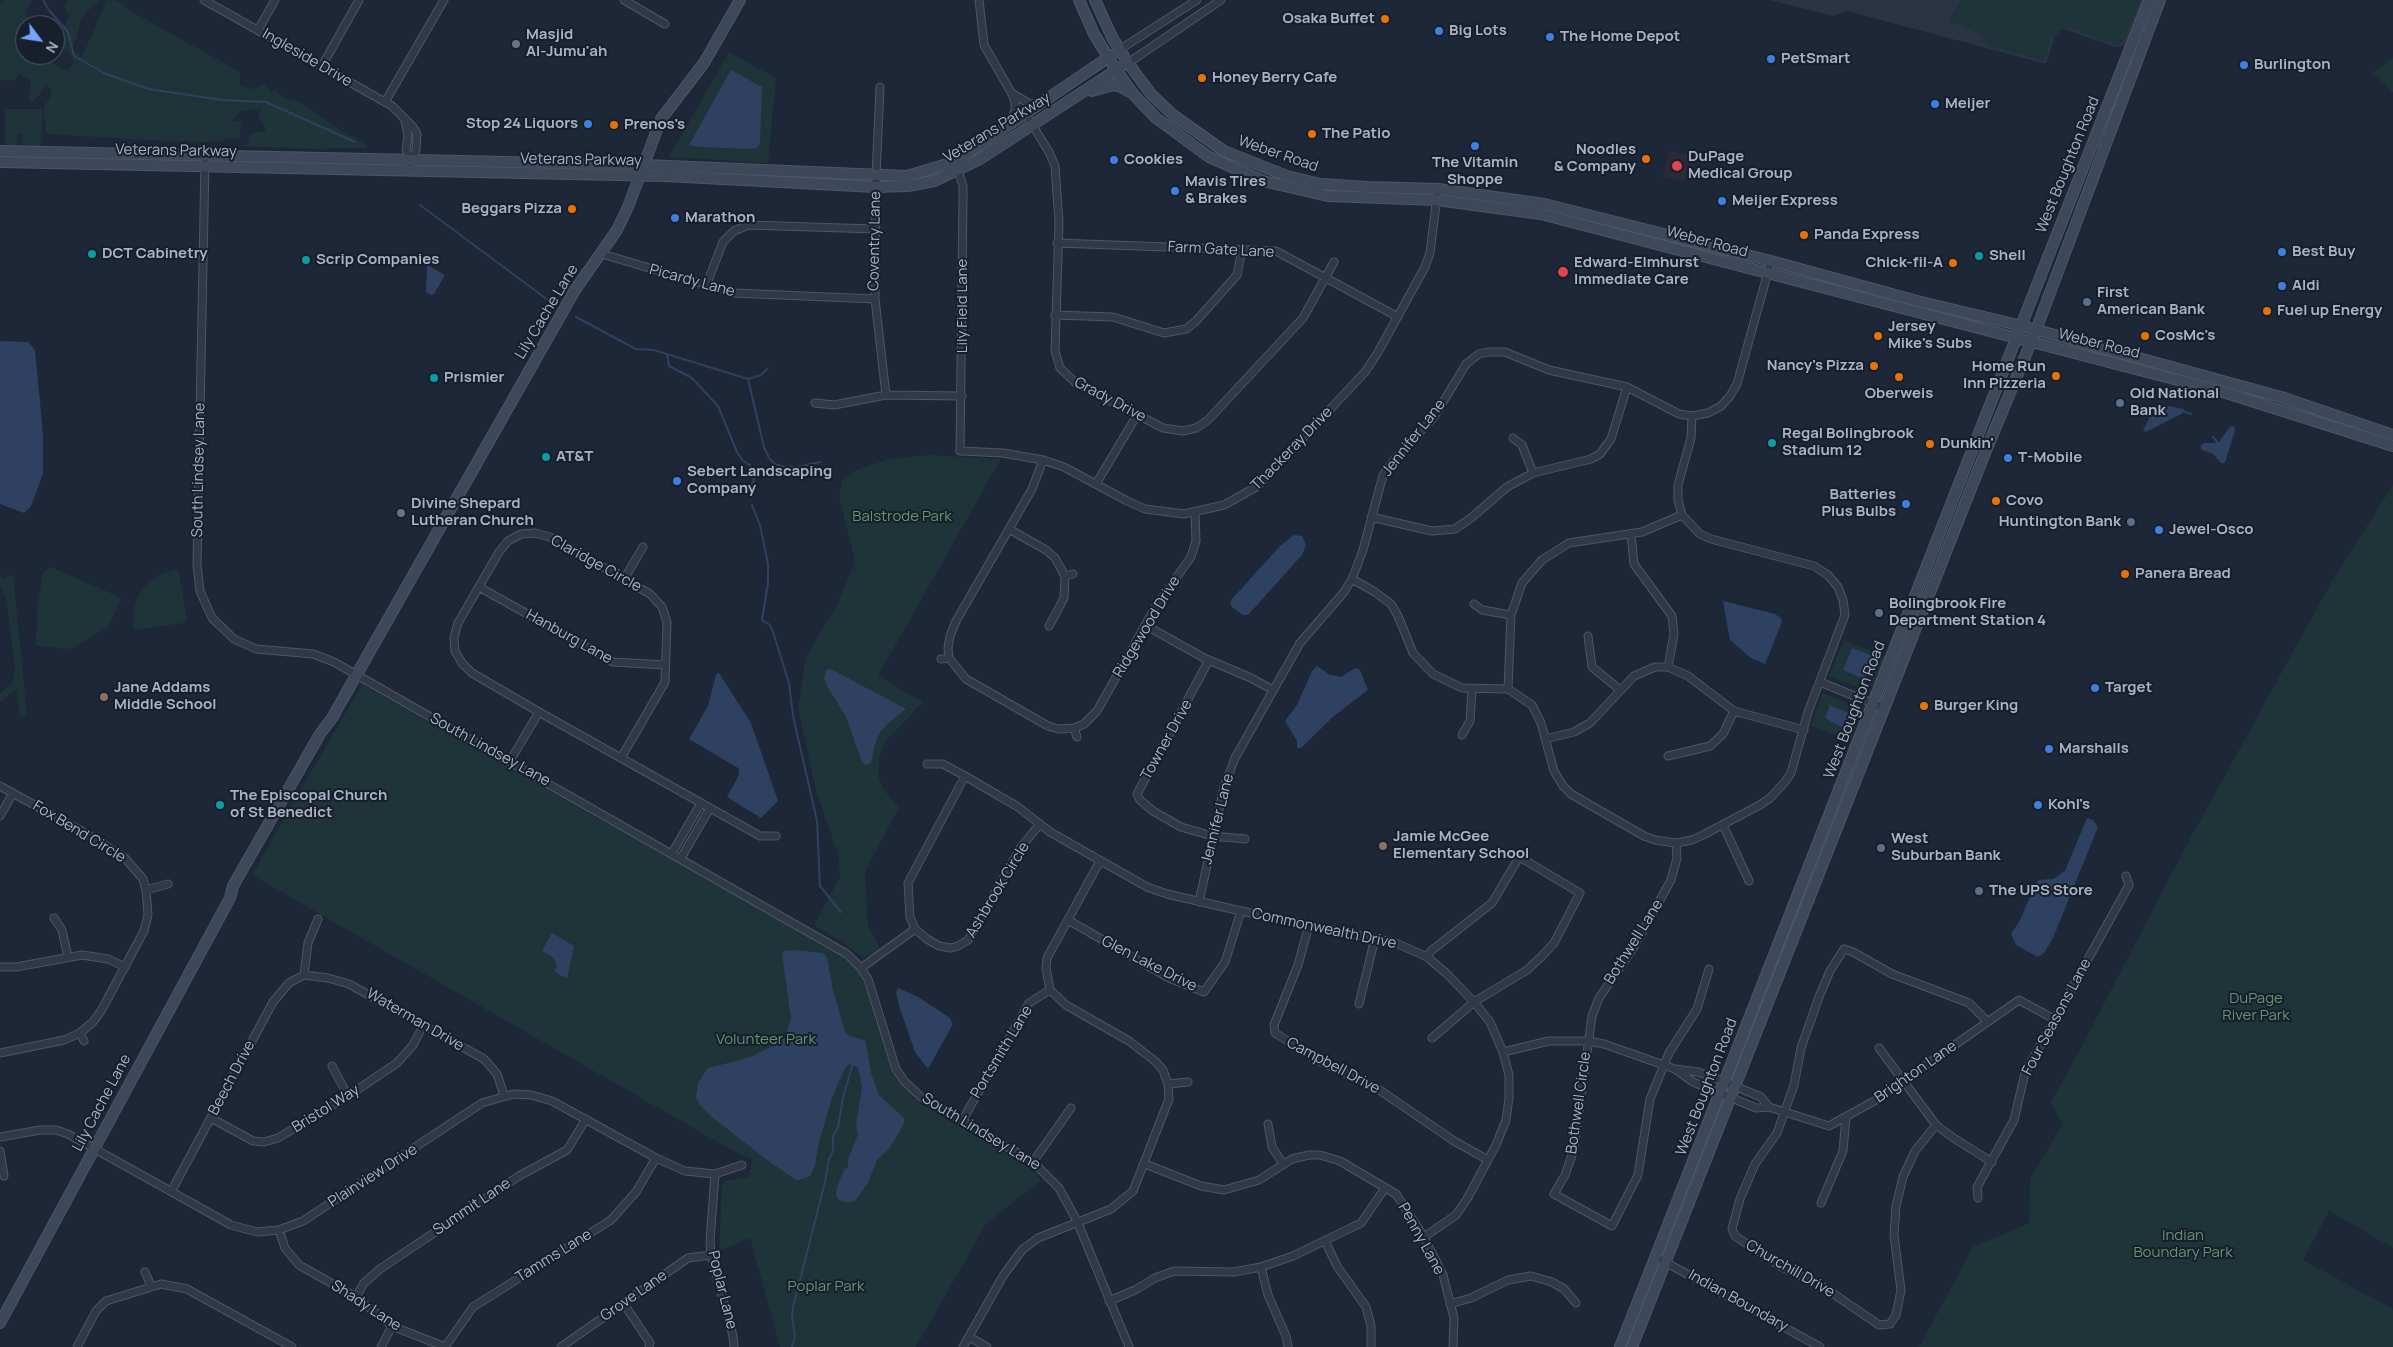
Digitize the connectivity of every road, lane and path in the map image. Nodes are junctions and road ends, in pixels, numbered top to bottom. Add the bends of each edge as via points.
1 (204, 0) edge
2 (275, 0) edge
3 (359, 0) edge
4 (444, 0) edge
5 (625, 0) edge
6 (740, 0) edge
7 (979, 0) edge
8 (1079, 0) edge
9 (1095, 0) edge
10 (1196, 0) edge
11 (1221, 0) edge
12 (2149, 0) edge
13 (2160, 0) edge
14 (665, 24) dead end
15 (258, 30) junction
16 (1119, 50) junction
17 (1108, 58) junction
18 (1128, 63) junction
19 (322, 66) junction
20 (1116, 70) junction
21 (880, 86) dead end
22 (1012, 94) junction
23 (1134, 95) junction
24 (1077, 97) junction
25 (385, 102) junction
26 (1040, 103) junction
27 (1026, 113) junction
28 (1010, 123) junction
29 (1034, 126) junction
30 (0, 151) edge
31 (205, 155) junction
32 (411, 159) junction
33 (0, 162) edge
34 (644, 165) junction
35 (205, 166) junction
36 (956, 167) junction
37 (411, 170) junction
38 (639, 176) junction
39 (876, 176) junction
40 (876, 187) junction
41 (1438, 189) junction
42 (1437, 200) junction
43 (874, 229) junction
44 (1057, 244) junction
45 (1242, 249) junction
46 (602, 254) junction
47 (1771, 261) junction
48 (1334, 262) dead end
49 (1768, 273) junction
50 (1326, 278) junction
51 (706, 286) junction
52 (1903, 298) junction
53 (875, 299) junction
54 (1863, 299) junction
55 (1055, 314) junction
56 (1398, 318) junction
57 (2022, 326) junction
58 (2036, 330) junction
59 (2017, 339) junction
60 (2031, 342) junction
61 (1627, 386) junction
62 (886, 395) junction
63 (962, 396) junction
64 (815, 403) dead end
65 (1137, 415) junction
66 (1692, 416) junction
67 (2393, 435) edge
68 (1513, 438) dead end
69 (2393, 446) edge
70 (960, 451) joint
71 (1043, 460) junction
72 (1533, 473) junction
73 (1096, 484) junction
74 (1195, 513) junction
75 (1682, 515) junction
76 (1371, 517) junction
77 (1009, 529) junction
78 (1631, 534) junction
79 (643, 547) dead end
80 (624, 579) junction
81 (1352, 579) junction
82 (479, 587) junction
83 (1474, 604) dead end
84 (1511, 615) junction
85 (1145, 625) junction
86 (1049, 626) dead end
87 (1588, 636) dead end
88 (1209, 660) junction
89 (666, 666) junction
90 (1668, 667) junction
91 (356, 675) junction
92 (1820, 682) junction
93 (1508, 688) junction
94 (1472, 689) junction
95 (1619, 689) junction
96 (1273, 690) junction
97 (1879, 706) junction
98 (1734, 711) junction
99 (539, 712) junction
100 (1074, 728) junction
101 (1804, 730) junction
102 (1462, 735) dead end
103 (1077, 736) dead end
104 (1545, 739) junction
105 (1668, 756) dead end
106 (622, 758) junction
107 (510, 761) junction
108 (927, 764) dead end
109 (966, 776) junction
110 (0, 786) edge
111 (13, 793) junction
112 (701, 803) junction
113 (710, 808) junction
114 (0, 816) edge
115 (1040, 824) junction
116 (1723, 825) junction
117 (776, 836) dead end
118 (1212, 836) junction
119 (1245, 839) dead end
120 (1676, 843) junction
121 (672, 853) junction
122 (681, 858) junction
123 (1100, 861) junction
124 (2126, 876) dead end
125 (1749, 881) dead end
126 (168, 884) dead end
127 (146, 890) junction
128 (1199, 902) junction
129 (1241, 912) junction
130 (54, 918) dead end
131 (318, 919) dead end
132 (1068, 920) junction
133 (1309, 925) junction
134 (915, 928) junction
135 (1375, 938) junction
136 (68, 957) junction
137 (1427, 957) junction
138 (0, 967) edge
139 (125, 967) junction
140 (861, 968) junction
141 (1709, 969) dead end
142 (304, 976) junction
143 (1050, 990) junction
144 (1474, 1002) junction
145 (1359, 1004) dead end
146 (2054, 1019) junction
147 (1987, 1021) junction
148 (424, 1026) junction
149 (80, 1033) junction
150 (1432, 1038) dead end
151 (84, 1041) dead end
152 (1588, 1041) junction
153 (1878, 1048) dead end
154 (1503, 1052) junction
155 (0, 1053) edge
156 (1663, 1065) junction
157 (332, 1066) dead end
158 (1675, 1069) junction
159 (1905, 1081) junction
160 (1188, 1082) dead end
161 (1725, 1082) junction
162 (1168, 1084) junction
163 (1735, 1086) junction
164 (504, 1095) junction
165 (348, 1096) junction
166 (1725, 1096) junction
167 (1769, 1107) junction
168 (1072, 1108) dead end
169 (1784, 1113) junction
170 (1846, 1117) junction
171 (211, 1118) junction
172 (586, 1119) junction
173 (962, 1121) junction
174 (1268, 1124) dead end
175 (1936, 1125) junction
176 (0, 1137) edge
177 (94, 1148) junction
178 (0, 1151) edge
179 (656, 1158) junction
180 (1488, 1160) junction
181 (1032, 1162) junction
182 (1992, 1162) junction
183 (742, 1164) dead end
184 (1144, 1164) junction
185 (1283, 1164) junction
186 (715, 1174) junction
187 (4, 1176) dead end
188 (1385, 1188) junction
189 (172, 1190) junction
190 (1978, 1198) dead end
191 (1821, 1203) dead end
192 (1077, 1222) junction
193 (279, 1230) junction
194 (1424, 1238) junction
195 (1325, 1240) junction
196 (711, 1255) junction
197 (1661, 1259) junction
198 (1261, 1267) junction
199 (145, 1272) dead end
200 (151, 1286) junction
201 (356, 1297) junction
202 (1110, 1301) junction
203 (1576, 1303) dead end
204 (624, 1304) junction
205 (1450, 1304) junction
206 (0, 1323) edge
207 (392, 1326) junction
208 (969, 1337) junction
209 (77, 1347) edge
210 (292, 1347) edge
211 (381, 1347) edge
212 (445, 1347) edge
213 (561, 1347) edge
214 (649, 1347) edge
215 (734, 1347) edge
216 (963, 1347) edge
217 (987, 1347) edge
218 (1129, 1347) edge
219 (1288, 1347) edge
220 (1371, 1347) edge
221 (1453, 1347) edge
222 (1620, 1347) edge
223 (1632, 1347) edge
224 (1820, 1347) edge

1 - 15 street, Ingleside Drive
2 - 15 street
3 - 19 street
4 - 25 street
5 - 14 street
6 - 34 main road, Lily Cache Lane via 704,63 661,119
7 - 22 street via 984,44
8 - 17 main road, Weber Road
9 - 16 main road, Weber Road
10 - 16 street
11 - 18 street
12 - 57 main road, West Boughton Road
13 - 58 main road, West Boughton Road
15 - 19 street, Ingleside Drive
16 - 17 main road, Veterans Parkway
16 - 18 main road, Weber Road
17 - 20 main road, Weber Road
17 - 26 main road, Veterans Parkway
18 - 20 main road, Veterans Parkway
18 - 41 main road, Weber Road via 1151,94 1173,115 1208,141 1243,160 1320,184
19 - 25 street, Ingleside Drive
20 - 23 main road, Weber Road
20 - 24 main road, Veterans Parkway
21 - 39 street, Coventry Lane
22 - 26 street via 1026,102
22 - 28 street via 1015,110
23 - 24 main road via 1113,86
23 - 42 main road, Weber Road via 1156,118 1189,144 1233,169 1263,181 1328,196
24 - 29 main road, Veterans Parkway
25 - 32 street, Ingleside Drive via 405,121 408,135 406,150
26 - 27 main road, Veterans Parkway
27 - 28 main road, Veterans Parkway
27 - 29 street, Grady Drive
28 - 36 main road, Veterans Parkway
29 - 36 main road, Veterans Parkway
29 - 44 street, Grady Drive via 1055,166 1059,198
30 - 31 main road, Veterans Parkway
31 - 32 main road, Veterans Parkway
31 - 35 street, South Lindsey Lane
32 - 34 main road, Veterans Parkway
32 - 37 street, Ingleside Drive
33 - 35 main road, Veterans Parkway
34 - 38 main road, Lily Cache Lane
34 - 39 main road, Veterans Parkway
35 - 37 main road, Veterans Parkway
35 - 91 street, South Lindsey Lane via 197,565 200,591 212,618 227,634 243,644 268,651 313,654
36 - 39 main road, Veterans Parkway via 907,176
36 - 40 main road, Veterans Parkway via 934,181
36 - 63 street, Lily Field Lane via 963,197
37 - 38 main road, Veterans Parkway
38 - 40 main road, Veterans Parkway
38 - 46 main road, Lily Cache Lane via 620,224
39 - 40 street, Coventry Lane
40 - 43 street, Coventry Lane
41 - 42 street, Thackeray Drive
41 - 47 main road, Weber Road via 1544,204
42 - 49 main road, Weber Road via 1541,214
42 - 56 street, Thackeray Drive via 1430,253
43 - 51 street via 748,226 734,231 723,242
43 - 53 street, Coventry Lane
44 - 45 street, Farm Gate Lane
44 - 55 street, Grady Drive
45 - 50 street, Farm Gate Lane via 1276,251
45 - 55 street via 1237,275 1186,328 1164,333 1113,317
46 - 51 street, Picardy Lane
46 - 91 main road, Lily Cache Lane via 575,290
47 - 49 street
47 - 52 main road, Weber Road
48 - 50 street, Grady Drive
49 - 54 main road, Weber Road
49 - 66 street via 1737,384 1721,406
50 - 56 street, Farm Gate Lane
50 - 65 street, Grady Drive via 1303,318 1208,420 1196,428 1173,431
51 - 53 street, Picardy Lane via 767,296
52 - 54 main road via 1898,300 1870,294
52 - 57 main road, Weber Road
53 - 62 street, Coventry Lane
54 - 59 main road, Weber Road
55 - 65 street, Grady Drive via 1055,350 1060,368 1076,382
56 - 74 street, Thackeray Drive via 1365,372 1270,474 1237,500
57 - 58 main road, Weber Road
57 - 59 main road, West Boughton Road
58 - 60 main road, West Boughton Road
58 - 67 main road, Weber Road via 2272,395
59 - 60 main road, Weber Road
59 - 97 main road, West Boughton Road
60 - 69 main road, Weber Road via 2220,391
60 - 97 main road, West Boughton Road
61 - 66 street, Jennifer Lane via 1673,412
61 - 72 street via 1611,439 1600,454
61 - 76 street, Jennifer Lane via 1549,370 1506,352 1479,354 1466,364 1434,417 1388,467
62 - 63 street
62 - 64 street via 834,405
63 - 70 street, Lily Field Lane
65 - 73 street
66 - 75 street via 1691,438 1678,485
68 - 72 street via 1522,445
70 - 71 street, Thackeray Drive via 1003,453
71 - 73 street, Thackeray Drive
71 - 77 street via 1032,489
72 - 76 street via 1507,488 1455,528 1432,531
73 - 74 street, Thackeray Drive via 1145,508 1166,513
74 - 85 street, Ridgewood Drive via 1196,541 1191,557
75 - 78 street via 1653,529
75 - 92 street via 1700,534 1711,539 1814,566 1828,575 1841,594 1845,615
76 - 81 street, Jennifer Lane
77 - 86 street via 1051,554 1069,575 1064,598
77 - 100 street via 956,621 945,658 966,679 1035,719 1058,728
78 - 84 street via 1579,540 1550,553 1522,583
78 - 90 street via 1634,564 1672,616 1674,634
79 - 80 street
80 - 82 street, Claridge Circle via 550,537 534,533 522,534 508,541
80 - 89 street, Claridge Circle via 650,594 662,607 667,622
81 - 94 street via 1391,604 1413,652 1425,668 1451,684
81 - 96 street, Jennifer Lane via 1305,635
82 - 89 street, Hanburg Lane via 614,662
82 - 99 street, Claridge Circle via 458,623 455,651 472,673
83 - 84 street via 1482,610
84 - 93 street
85 - 88 street
85 - 100 street, Ridgewood Drive via 1098,711
87 - 95 street via 1592,667
88 - 96 street
88 - 118 street, Towner Drive via 1138,794 1144,804 1167,820
89 - 106 street, Claridge Circle via 665,682
90 - 95 street via 1644,670
90 - 98 street via 1688,676
91 - 107 street, South Lindsey Lane
91 - 177 main road, Lily Cache Lane
92 - 97 street
92 - 101 street
93 - 94 street
93 - 104 street via 1532,705
94 - 102 street via 1470,721
95 - 104 street via 1590,723 1574,732
96 - 118 street, Jennifer Lane via 1235,758
97 - 161 main road, West Boughton Road
97 - 163 main road, West Boughton Road
98 - 101 street
98 - 105 street via 1723,734 1710,746
99 - 106 street, Claridge Circle
99 - 107 street
100 - 103 street
101 - 116 street via 1791,773 1779,790 1760,805
104 - 120 street via 1554,771 1571,794 1644,836
106 - 112 street, Claridge Circle
107 - 121 street, South Lindsey Lane
108 - 109 street, Commonwealth Drive via 943,764
109 - 115 street, Commonwealth Drive
109 - 134 street via 910,876 909,912
110 - 111 street, Fox Bend Circle
111 - 114 street
111 - 127 street, Fox Bend Circle via 119,853 135,868
112 - 113 street, Claridge Circle
112 - 121 street
113 - 117 street, Claridge Circle via 760,836
113 - 122 street
115 - 123 street, Commonwealth Drive
115 - 134 street, Ashbrook Circle via 1021,847 968,940 958,946 944,947 927,939
116 - 120 street via 1692,840
116 - 125 street
118 - 119 street
118 - 128 street, Jennifer Lane
120 - 152 street, Bothwell Lane via 1677,858 1671,880 1632,950 1599,998
121 - 122 street, South Lindsey Lane
122 - 140 street, South Lindsey Lane via 839,949
123 - 128 street, Commonwealth Drive via 1166,894
123 - 132 street
124 - 146 street, Four Seasons Lane via 2129,885
126 - 127 street
127 - 139 street, Fox Bend Circle via 146,925
128 - 129 street, Commonwealth Drive
129 - 132 street, Glen Lake Drive via 1225,962 1204,992 1169,978
129 - 133 street, Commonwealth Drive
130 - 136 street via 62,930
131 - 142 street via 308,943
132 - 143 street via 1047,958
133 - 135 street, Commonwealth Drive
133 - 180 street, Campbell Drive via 1298,964 1274,1024 1275,1033 1314,1058 1378,1089
134 - 140 street
135 - 137 street, Commonwealth Drive via 1396,943
135 - 145 street
136 - 138 street
136 - 139 street via 98,956
137 - 144 street, Commonwealth Drive
137 - 144 street via 1492,903 1518,859 1580,893 1554,943 1541,957 1527,970
139 - 149 street, Fox Bend Circle via 99,1015
140 - 173 street, South Lindsey Lane via 868,979 896,1068 905,1082 921,1097
141 - 156 street via 1697,1009
142 - 148 street, Waterman Drive via 349,984
142 - 171 street, Beech Drive via 289,983 273,1002
143 - 162 street via 1066,1005 1142,1050 1163,1070
143 - 173 street, Portsmith Lane via 1029,1003
144 - 150 street
144 - 154 street, Commonwealth Drive via 1490,1022
146 - 147 street, Brighton Lane via 2019,1000
146 - 182 street, Four Seasons Lane via 2025,1073 2014,1120
147 - 159 street, Brighton Lane
147 - 169 street, Churchill Drive via 1969,1003 1892,974 1844,949 1830,971 1807,1032
148 - 164 street, Waterman Drive via 490,1064
148 - 165 street, Bristol Way via 397,1063
149 - 151 street
149 - 155 street, Fox Bend Circle via 64,1040
152 - 154 street, Brighton Lane via 1549,1041
152 - 156 street, Brighton Lane via 1614,1046
152 - 156 street, Bothwell Circle via 1574,1149 1554,1194 1612,1226 1638,1175 1650,1099
153 - 159 street
154 - 180 street, Commonwealth Drive via 1509,1098 1503,1128
156 - 158 street, Brighton Lane
157 - 165 street
158 - 161 street, Brighton Lane via 1698,1072
158 - 166 street, Brighton Lane via 1693,1082
159 - 170 street, Brighton Lane
159 - 175 street
160 - 162 street
161 - 163 street, Brighton Lane
161 - 166 main road, West Boughton Road
162 - 184 street via 1169,1099
163 - 166 main road, West Boughton Road
163 - 167 street, Brighton Lane via 1761,1097
164 - 172 street, Plainview Drive via 531,1095 552,1101
164 - 193 street, Plainview Drive via 482,1103 303,1221
165 - 171 street, Bristol Way via 278,1138 264,1142 253,1141
166 - 167 street, Brighton Lane via 1756,1108
166 - 197 main road, West Boughton Road
167 - 169 street, Brighton Lane
168 - 181 street
169 - 170 street, Brighton Lane via 1829,1126
169 - 175 street, Churchill Drive via 1773,1139 1751,1171 1732,1229 1736,1236 1782,1267 1825,1288 1880,1325 1890,1324 1900,1302 1894,1235 1903,1176 1914,1151
170 - 191 street via 1843,1151
171 - 189 street, Beech Drive
172 - 179 street, Plainview Drive
172 - 201 street, Summit Lane via 567,1150 519,1176 380,1269
173 - 181 street, South Lindsey Lane
174 - 185 street via 1272,1147
175 - 182 street
176 - 177 street, Plainview Drive via 56,1130
177 - 189 street, Plainview Drive
177 - 206 main road, Lily Cache Lane
178 - 187 street
179 - 186 street, Plainview Drive via 685,1171
179 - 212 street, Tamms Lane via 636,1192 611,1220 473,1307
180 - 194 street, Commonwealth Drive via 1456,1215
181 - 192 street, South Lindsey Lane via 1059,1188
182 - 190 street, Four Seasons Lane via 1978,1187
183 - 186 street, Plainview Drive
184 - 185 street, Penny Lane via 1200,1186 1224,1190 1252,1183
184 - 192 street via 1133,1191 1122,1201 1111,1209
185 - 188 street, Penny Lane via 1302,1156 1324,1156 1340,1161
186 - 196 street, Poplar Lane
188 - 194 street, Penny Lane via 1396,1194
188 - 195 street via 1361,1223
189 - 193 street, Plainview Drive via 231,1225 257,1232
192 - 202 street, South Lindsey Lane
192 - 208 street via 1038,1238 1022,1250
193 - 201 street, Shady Lane via 285,1248 299,1265
194 - 205 street, Penny Lane via 1443,1274
195 - 198 street
195 - 220 street via 1337,1266 1366,1307 1371,1326
196 - 204 street, Grove Lane via 688,1258
196 - 215 street, Poplar Lane
197 - 222 main road, West Boughton Road
197 - 223 main road, West Boughton Road
197 - 224 street, Indian Boundary
198 - 202 street via 1234,1272 1174,1271
198 - 219 street
199 - 200 street
200 - 209 street via 106,1301 96,1311
200 - 210 street via 161,1284 186,1288
201 - 207 street, Shady Lane
202 - 218 street, South Lindsey Lane
203 - 205 street via 1564,1289 1531,1276 1508,1280
204 - 213 street, Grove Lane
204 - 214 street via 650,1343
205 - 221 street, Penny Lane via 1454,1323
207 - 211 street
207 - 212 street, Shady Lane
208 - 216 street
208 - 217 street

